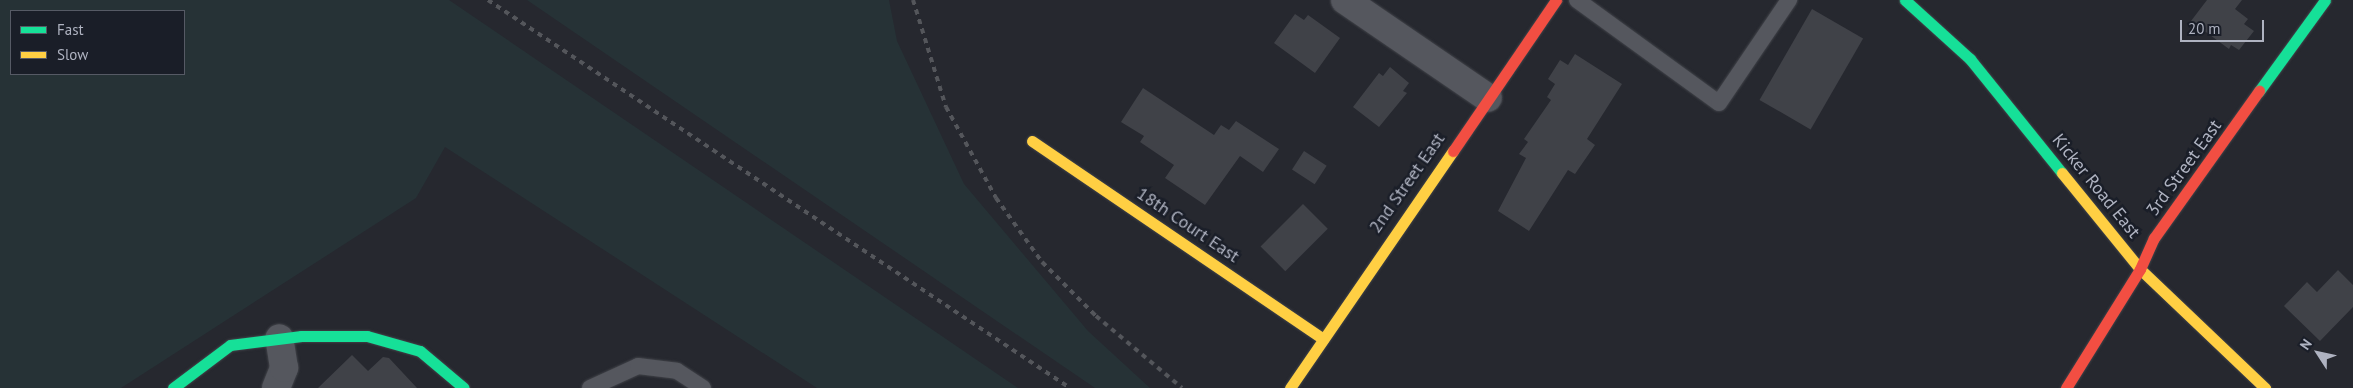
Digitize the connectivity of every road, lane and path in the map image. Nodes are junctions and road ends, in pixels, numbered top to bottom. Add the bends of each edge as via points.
1 (1345, 0) edge
2 (1556, 0) edge
3 (1577, 0) edge
4 (1789, 0) edge
5 (1904, 0) edge
6 (2326, 0) edge
7 (1488, 98) junction
8 (1032, 140) dead end
9 (2140, 269) junction
10 (279, 338) junction
11 (1323, 339) junction
12 (174, 388) edge
13 (276, 388) edge
14 (464, 388) edge
15 (590, 388) edge
16 (703, 388) edge
17 (1290, 388) edge
18 (2066, 388) edge
19 (2265, 388) edge

1 - 7 street
2 - 7 street, 2nd Street East
3 - 4 lane via 1719,103
5 - 9 street, Kicker Road East via 1970,59
6 - 9 street, 3rd Street East via 2154,238
7 - 11 street, 2nd Street East
8 - 11 street, 18th Court East
9 - 18 street, 3rd Street East
9 - 19 street, Kicker Road East
10 - 12 street via 230,345
10 - 13 street via 284,368
10 - 14 street via 367,336 420,351
11 - 17 street, 2nd Street East
15 - 16 lane via 638,366 678,371

